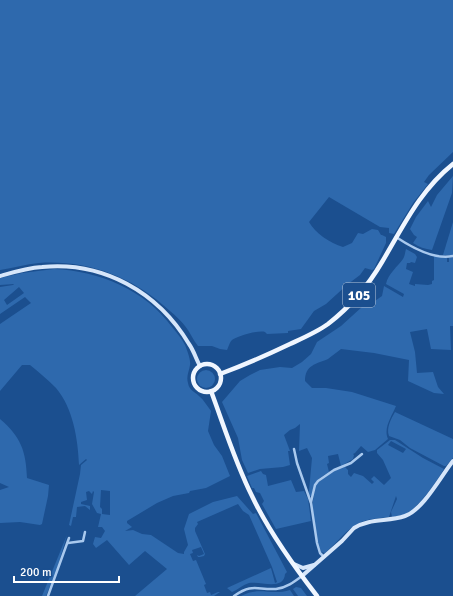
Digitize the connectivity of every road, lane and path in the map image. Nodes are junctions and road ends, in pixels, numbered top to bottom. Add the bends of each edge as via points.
1 (453, 164) edge
2 (396, 237) junction
3 (453, 256) edge
4 (0, 276) edge
5 (200, 366) junction
6 (220, 374) junction
7 (211, 391) junction
8 (294, 449) dead end
9 (362, 454) dead end
10 (453, 461) edge
11 (311, 503) junction
12 (85, 532) dead end
13 (69, 538) dead end
14 (68, 543) junction
15 (284, 551) junction
16 (324, 558) junction
17 (319, 562) junction
18 (302, 576) junction
19 (48, 596) edge
20 (234, 596) edge
21 (317, 596) edge

1 - 2 main road, 105 via 427,189
2 - 3 street via 424,252
2 - 6 main road, 105 via 365,288 327,325 304,338
4 - 5 street via 42,266 62,266 88,269 116,278 156,302 190,345
5 - 6 main road via 212,365
5 - 7 main road via 193,377 196,385 202,391
6 - 7 main road via 220,382
7 - 15 main road via 249,492
8 - 11 street
9 - 11 street via 352,463 318,480
10 - 16 street via 411,512 402,517 360,524
11 - 16 street via 317,543
12 - 14 street via 83,541
13 - 14 street
14 - 19 street
15 - 17 street via 293,563 300,567 309,567
15 - 18 main road
16 - 17 street
17 - 18 street
18 - 20 street via 282,588 253,587
18 - 21 main road

